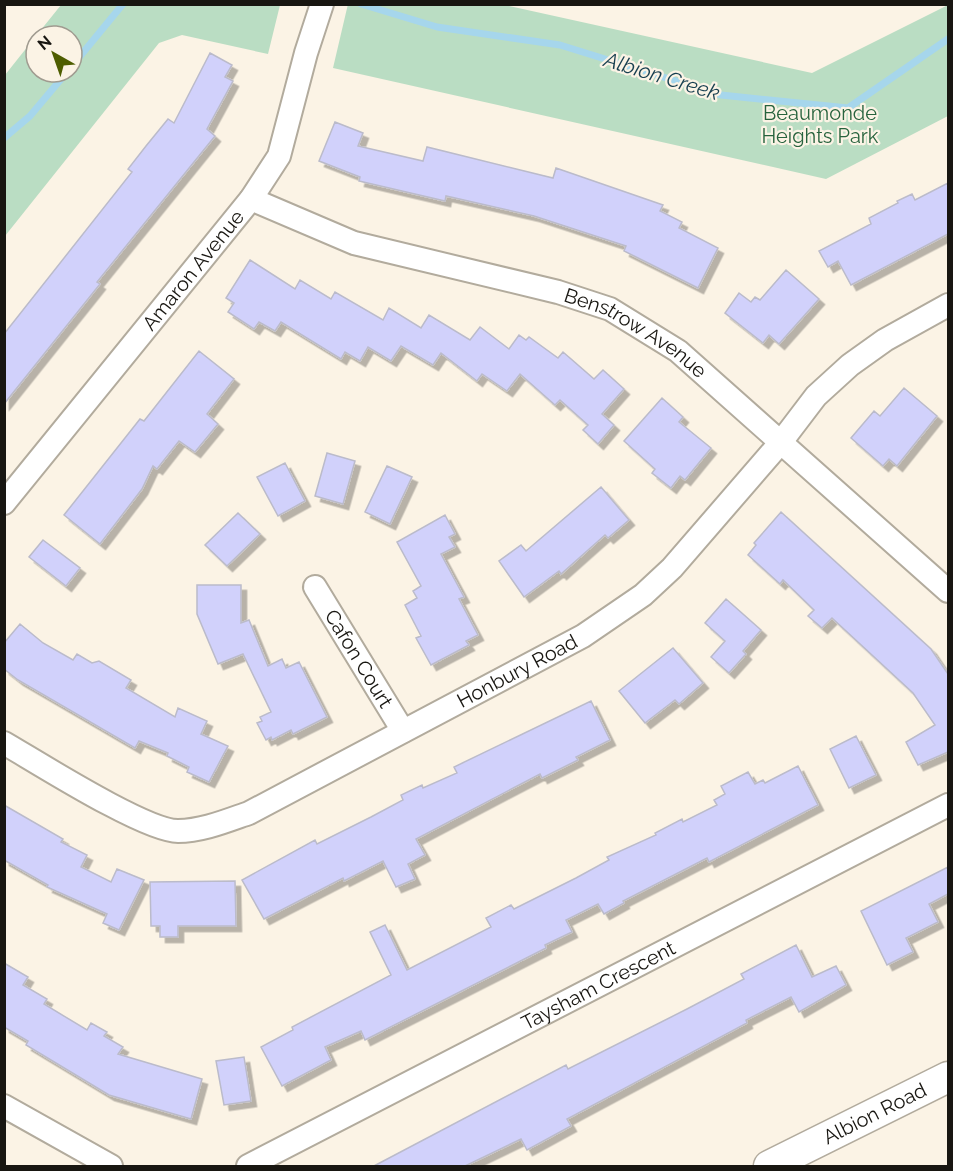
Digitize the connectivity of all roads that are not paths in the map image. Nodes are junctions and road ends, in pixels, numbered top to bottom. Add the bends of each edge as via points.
1 (322, 4) edge
2 (251, 199) junction
3 (948, 305) edge
4 (781, 442) junction
5 (4, 503) edge
6 (315, 586) dead end
7 (948, 591) edge
8 (403, 731) junction
9 (4, 743) edge
10 (948, 805) edge
11 (948, 1077) edge
12 (4, 1106) edge
13 (111, 1167) edge
14 (248, 1167) edge
15 (769, 1167) edge

1 - 2 street, Amaron Avenue via 279,156
2 - 4 street, Benstrow Avenue via 354,243 547,289 610,309 678,351
2 - 5 street, Amaron Avenue
3 - 4 street, Honbury Road via 910,324 850,365 816,396
4 - 7 street, Benstrow Avenue
4 - 8 street, Honbury Road via 644,595 583,636
6 - 8 street, Cafon Court
8 - 9 street, Honbury Road via 249,813 199,829 175,831 132,815
10 - 14 street, Taysham Crescent
11 - 15 main road, Albion Road
12 - 13 street

